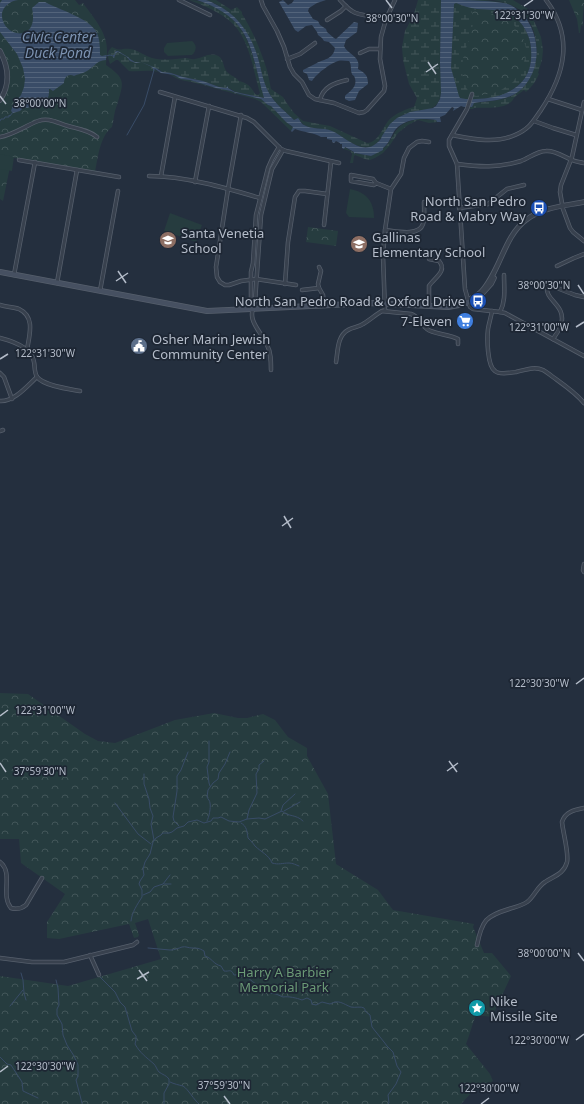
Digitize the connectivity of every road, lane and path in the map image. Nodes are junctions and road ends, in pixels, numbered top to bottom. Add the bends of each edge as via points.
1 (179, 0) edge
2 (261, 0) edge
3 (340, 0) edge
4 (396, 0) edge
5 (546, 0) edge
6 (346, 6) junction
7 (210, 15) dead end
8 (386, 19) junction
9 (327, 20) dead end
10 (315, 43) dead end
11 (380, 49) junction
12 (0, 51) edge
13 (360, 52) dead end
14 (287, 58) junction
15 (347, 80) dead end
16 (160, 92) dead end
17 (472, 94) dead end
18 (176, 97) junction
19 (548, 99) junction
20 (0, 100) edge
21 (320, 100) junction
22 (584, 102) edge
23 (209, 106) junction
24 (582, 110) junction
25 (241, 115) junction
26 (534, 121) junction
27 (452, 135) junction
28 (576, 135) junction
29 (97, 137) dead end
30 (0, 138) edge
31 (429, 142) dead end
32 (279, 147) junction
33 (283, 150) junction
34 (19, 160) dead end
35 (571, 160) junction
36 (35, 162) junction
37 (331, 162) junction
38 (339, 163) dead end
39 (584, 163) edge
40 (457, 164) junction
41 (78, 170) junction
42 (149, 176) dead end
43 (161, 176) junction
44 (120, 177) dead end
45 (195, 182) junction
46 (376, 183) junction
47 (524, 185) dead end
48 (228, 189) junction
49 (391, 189) junction
50 (118, 191) dead end
51 (327, 194) junction
52 (260, 198) junction
53 (264, 199) junction
54 (424, 202) dead end
55 (584, 203) edge
56 (563, 207) junction
57 (459, 208) junction
58 (324, 225) dead end
59 (385, 230) junction
60 (584, 241) edge
61 (584, 254) edge
62 (429, 260) dead end
63 (557, 266) dead end
64 (319, 267) dead end
65 (0, 272) edge
66 (14, 275) junction
67 (504, 276) dead end
68 (256, 279) junction
69 (250, 280) junction
70 (57, 283) junction
71 (285, 284) junction
72 (296, 284) dead end
73 (319, 288) junction
74 (302, 290) dead end
75 (100, 291) junction
76 (584, 297) edge
77 (385, 301) junction
78 (468, 301) junction
79 (324, 304) junction
80 (429, 305) junction
81 (0, 306) edge
82 (252, 308) junction
83 (385, 311) junction
84 (492, 311) junction
85 (500, 312) junction
86 (0, 338) edge
87 (553, 339) junction
88 (458, 344) dead end
89 (27, 350) junction
90 (584, 356) edge
91 (336, 362) dead end
92 (271, 370) dead end
93 (0, 373) edge
94 (37, 377) junction
95 (80, 391) dead end
96 (12, 399) junction
97 (0, 401) edge
98 (584, 403) edge
99 (584, 564) edge
100 (584, 572) edge
101 (584, 808) edge
102 (0, 862) edge
103 (42, 878) dead end
104 (137, 942) dead end
105 (477, 945) dead end
106 (90, 955) junction
107 (0, 958) edge
108 (99, 975) dead end
109 (479, 1003) dead end
110 (477, 1011) dead end

1 - 7 street
2 - 14 street via 277,30
3 - 6 street
4 - 8 street
5 - 19 street via 559,23 563,43 560,72
6 - 8 street via 359,14
6 - 9 street
8 - 11 street
10 - 14 street via 300,54
11 - 13 street
11 - 21 street via 385,86 367,110 359,113
12 - 20 street via 7,67 8,81 6,91
14 - 21 street via 292,72 302,82 309,95
15 - 21 street via 325,89
16 - 18 street
17 - 27 street via 467,109
18 - 23 street
18 - 43 street
19 - 24 street
19 - 26 street
22 - 24 street
23 - 25 street
23 - 45 street
24 - 28 street
25 - 32 street via 254,122
25 - 48 street
26 - 27 street via 526,129 502,139 474,140
26 - 28 street
27 - 40 street via 449,146
28 - 35 street
29 - 30 street via 81,128 46,120
31 - 49 street via 417,142 409,148 401,174
32 - 33 street
32 - 52 street via 268,168
33 - 37 street
33 - 53 street via 272,170
34 - 36 street
35 - 39 street
35 - 40 street via 552,151 546,151 506,165 482,167
35 - 56 street via 561,185
36 - 41 street
36 - 66 street
37 - 38 street
37 - 51 street
40 - 57 street
41 - 44 street
41 - 70 street
42 - 43 street
43 - 45 street
45 - 48 street
46 - 46 street via 373,179 351,175 351,181 374,185
46 - 49 street
47 - 57 street via 507,189 488,204
48 - 52 street
48 - 69 street via 216,267 217,277 225,285
49 - 59 street
50 - 75 street
51 - 58 street
51 - 71 street via 299,191 295,197
52 - 53 street
52 - 69 street
53 - 68 street via 259,228
54 - 59 street via 424,222 416,232
55 - 56 street
56 - 60 street via 570,228
56 - 78 street via 535,217 523,226 491,284 482,294
57 - 78 street
59 - 77 street
61 - 63 street
62 - 80 street via 439,261 442,268 429,286
64 - 73 street
65 - 66 main road
66 - 70 main road
67 - 85 street via 504,301
68 - 69 street
68 - 71 street
68 - 82 street via 255,302
69 - 82 street
70 - 75 main road
71 - 72 street
73 - 74 street
73 - 79 street
75 - 82 main road via 207,310
76 - 87 street via 552,286 547,287 548,294 562,313 561,325
77 - 79 main road
77 - 80 main road
77 - 83 street
78 - 80 main road via 459,306
78 - 84 street via 472,309
79 - 82 main road
81 - 89 street via 18,309 31,321
82 - 92 street via 253,320 268,345
83 - 88 street via 415,315 428,330 452,336 458,339
83 - 91 street via 363,325 345,332 338,344
84 - 85 street
84 - 98 street via 488,347 493,370 515,373 531,368 543,370
85 - 87 street
86 - 89 street
87 - 90 street
89 - 94 street via 34,360
93 - 96 street
94 - 95 street via 48,384
94 - 96 street
96 - 97 street
99 - 100 street
101 - 105 street via 571,811 563,817 567,860 562,871 540,886 525,904 492,916 483,925
102 - 103 street via 5,867 7,901 11,908 23,908
104 - 106 street
106 - 107 street via 64,962
106 - 108 street
109 - 110 street

